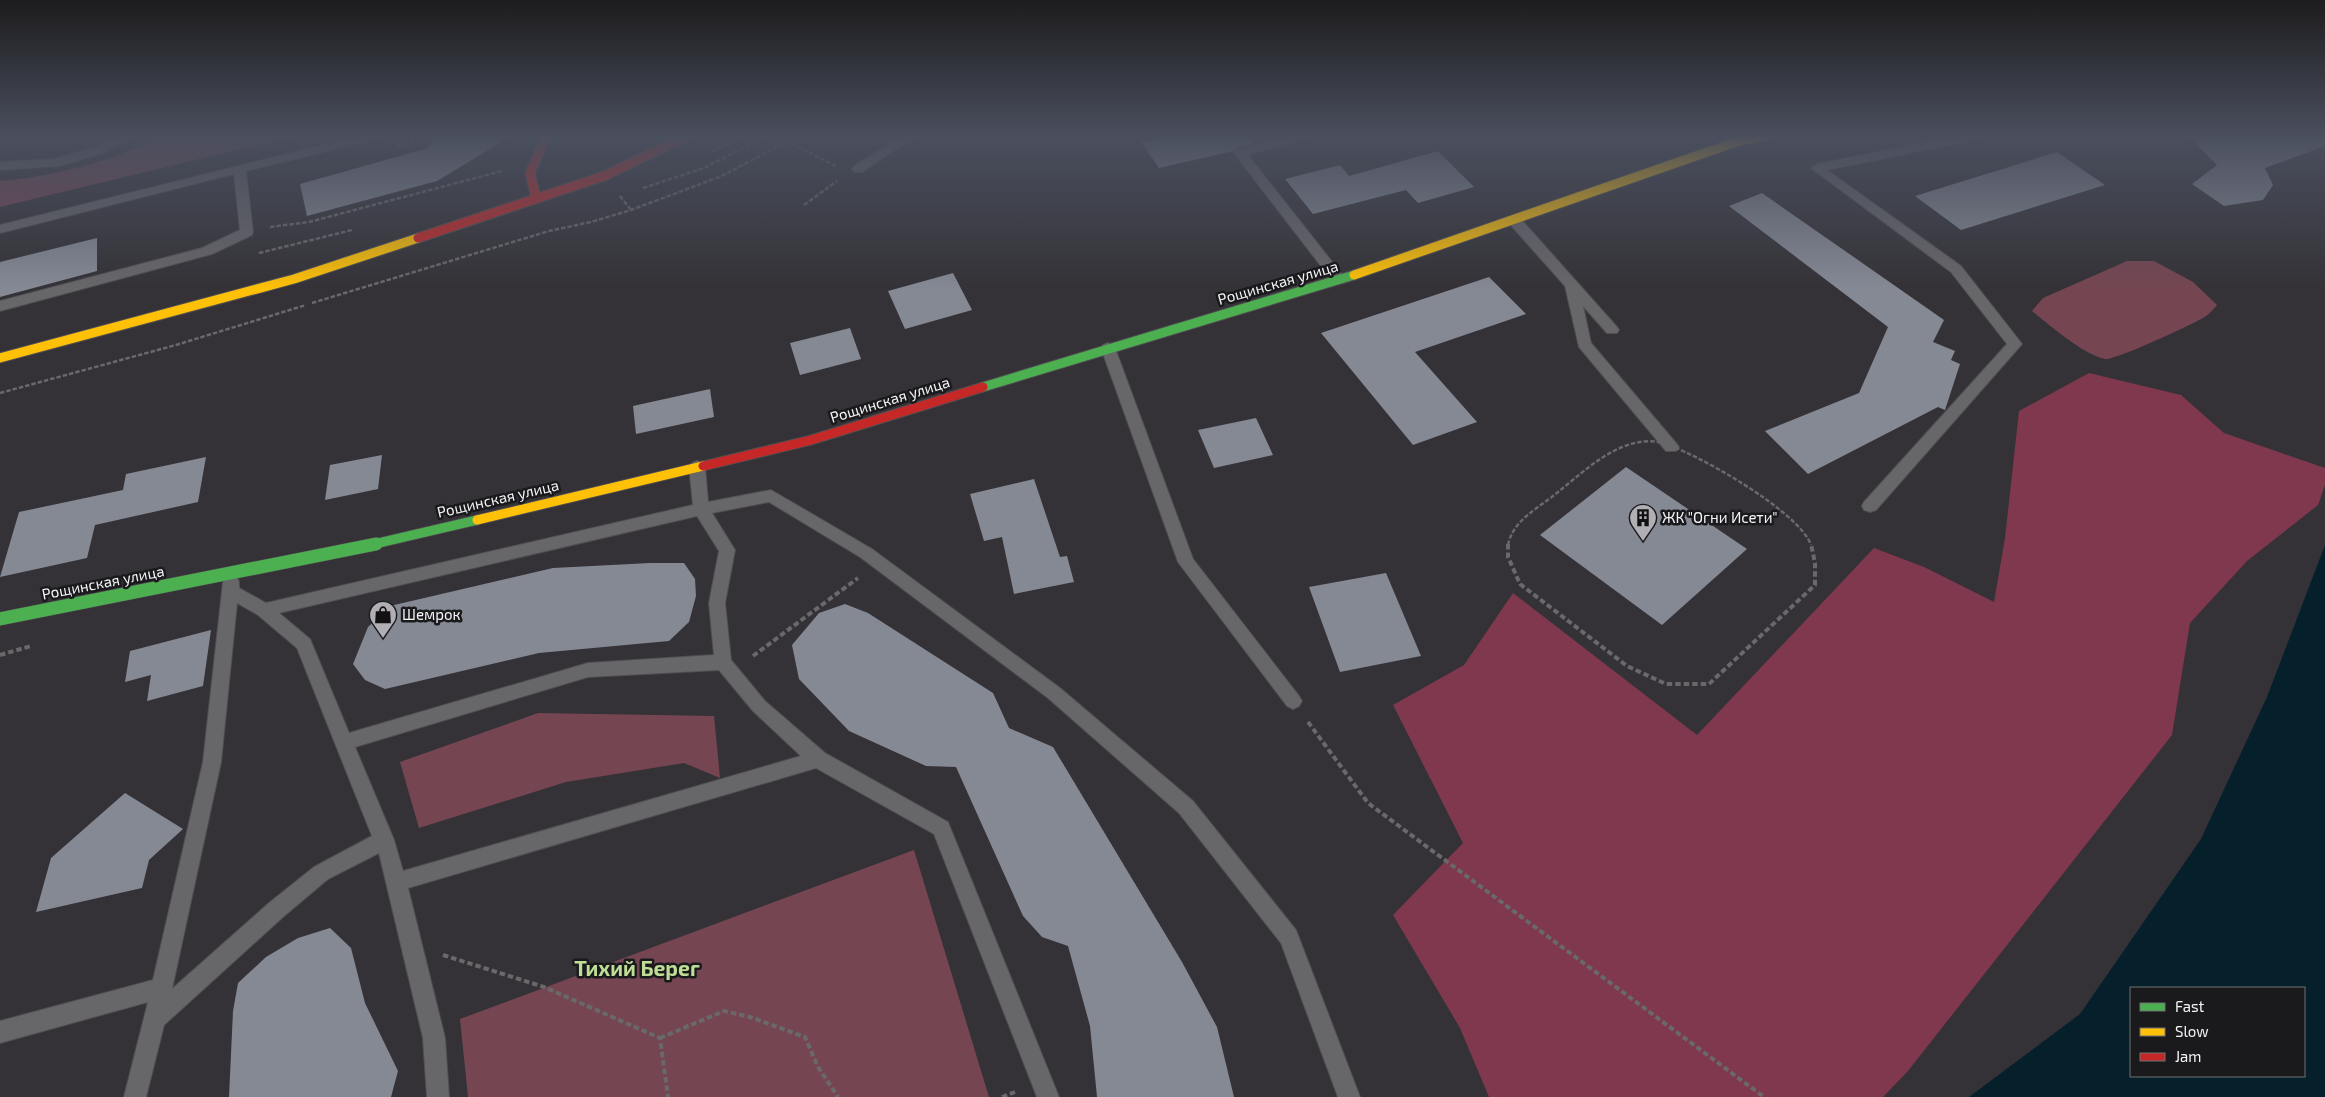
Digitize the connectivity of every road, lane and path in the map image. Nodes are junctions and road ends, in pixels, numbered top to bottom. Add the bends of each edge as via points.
1 (174, 186) edge
2 (242, 186) edge
3 (444, 186) edge
4 (533, 186) edge
5 (572, 186) edge
6 (695, 186) edge
7 (831, 186) edge
8 (1266, 186) edge
9 (1609, 186) edge
10 (1843, 186) edge
11 (536, 198) junction
12 (804, 205) dead end
13 (1514, 220) junction
14 (270, 227) dead end
15 (0, 229) edge
16 (356, 229) dead end
17 (252, 255) dead end
18 (1339, 280) junction
19 (1572, 285) junction
20 (0, 306) edge
21 (1612, 330) dead end
22 (1108, 348) junction
23 (0, 358) edge
24 (0, 393) edge
25 (1671, 447) junction
26 (698, 467) junction
27 (1870, 506) dead end
28 (701, 509) junction
29 (878, 562) junction
30 (232, 572) junction
31 (230, 592) junction
32 (264, 610) junction
33 (0, 619) edge
34 (727, 667) junction
35 (1293, 701) joint
36 (344, 742) junction
37 (818, 759) junction
38 (384, 840) junction
39 (397, 882) junction
40 (412, 945) junction
41 (162, 988) junction
42 (154, 1019) junction
43 (0, 1032) edge
44 (660, 1038) junction
45 (135, 1097) edge
46 (438, 1097) edge
47 (668, 1097) edge
48 (838, 1097) edge
49 (1048, 1097) edge
50 (1349, 1097) edge
51 (1764, 1097) edge

1 - 15 lane
2 - 20 lane via 247,232 207,252
3 - 14 path via 309,222
4 - 11 street
5 - 11 street
6 - 24 path via 591,222 549,231 176,345
7 - 12 path
8 - 18 lane
9 - 13 street, Рощинская улица
10 - 27 lane via 1956,270 2015,344
11 - 23 street via 294,279
13 - 18 street, Рощинская улица
13 - 19 lane
16 - 17 path
18 - 22 street, Рощинская улица
19 - 21 lane
19 - 25 lane via 1584,344
22 - 26 street, Рощинская улица via 811,440
22 - 35 lane via 1186,562
25 - 25 path via 1702,460 1789,517 1804,531 1815,555 1815,584 1709,684 1666,684 1626,666 1520,584 1508,558 1508,543 1516,525 1612,451 1639,442 1658,442
26 - 28 lane
26 - 30 street, Рощинская улица via 399,539
28 - 29 lane via 770,496
28 - 32 lane
28 - 34 lane via 727,550 717,603
29 - 34 path
29 - 50 lane via 1054,693 1186,807 1289,936
30 - 31 lane
30 - 33 street, Рощинская улица
31 - 32 lane
31 - 41 lane via 212,762
32 - 36 lane via 304,644
34 - 36 lane via 588,670
34 - 37 lane via 759,706
35 - 51 path via 1368,803
36 - 38 lane
37 - 39 lane
37 - 49 lane via 942,828
38 - 39 lane
38 - 42 lane via 321,873
39 - 40 lane
40 - 44 path via 544,987
40 - 46 lane via 434,1038
41 - 42 lane
41 - 43 lane
42 - 45 lane
44 - 47 path
44 - 48 path via 724,1011 750,1017 805,1037 818,1066

